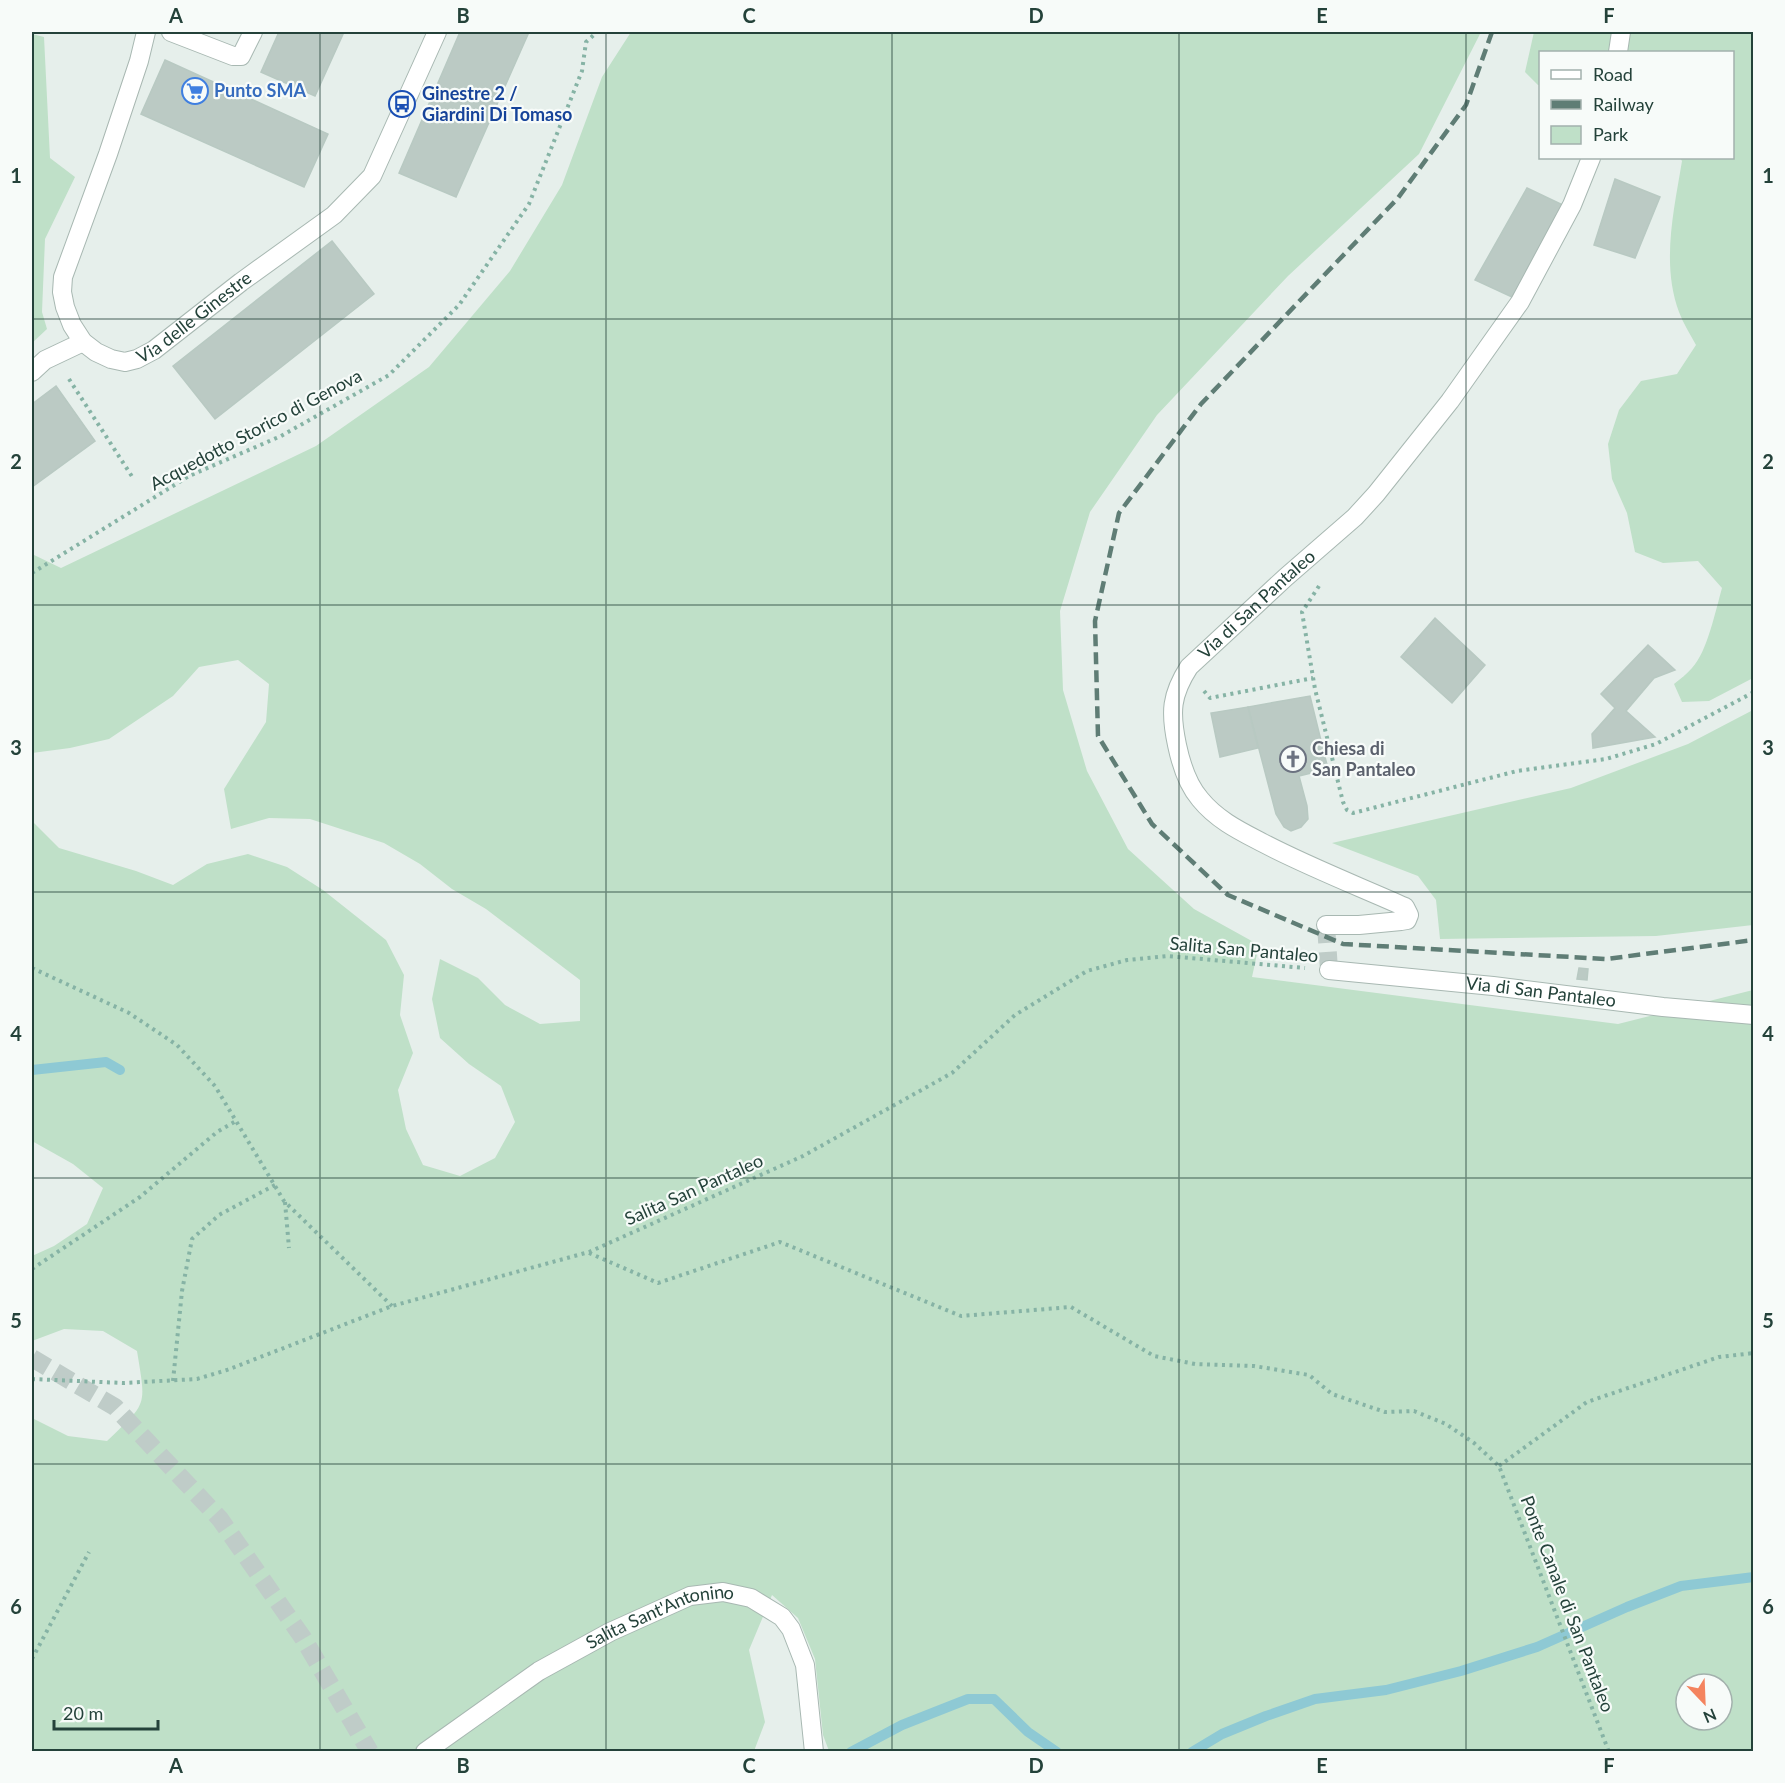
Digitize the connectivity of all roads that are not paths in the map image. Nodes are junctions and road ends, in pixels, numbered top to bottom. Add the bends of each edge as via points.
1 (146, 32) edge
2 (171, 32) edge
3 (253, 32) edge
4 (436, 32) edge
5 (1621, 32) edge
6 (1618, 51) edge
7 (1591, 159) edge
8 (83, 342) junction
9 (32, 372) edge
10 (1326, 925) dead end
11 (1329, 970) road end
12 (1754, 1015) edge
13 (425, 1752) edge
14 (814, 1752) edge

1 - 8 street, Via delle Ginestre via 108,154 63,276 65,307
2 - 3 street via 241,56
4 - 8 street, Via delle Ginestre via 372,176 333,215 137,360 111,359
5 - 6 street
7 - 10 street, Via di San Pantaleo via 1572,206 1520,302 1450,402 1355,517 1189,667 1173,698 1172,719 1184,773 1208,808 1232,827 1405,907 1409,915 1401,921
8 - 9 street via 45,360
11 - 12 street, Via di San Pantaleo
13 - 14 street, Salita Sant'Antonino via 539,1671 610,1632 690,1596 723,1592 752,1598 782,1617 791,1629 805,1665

